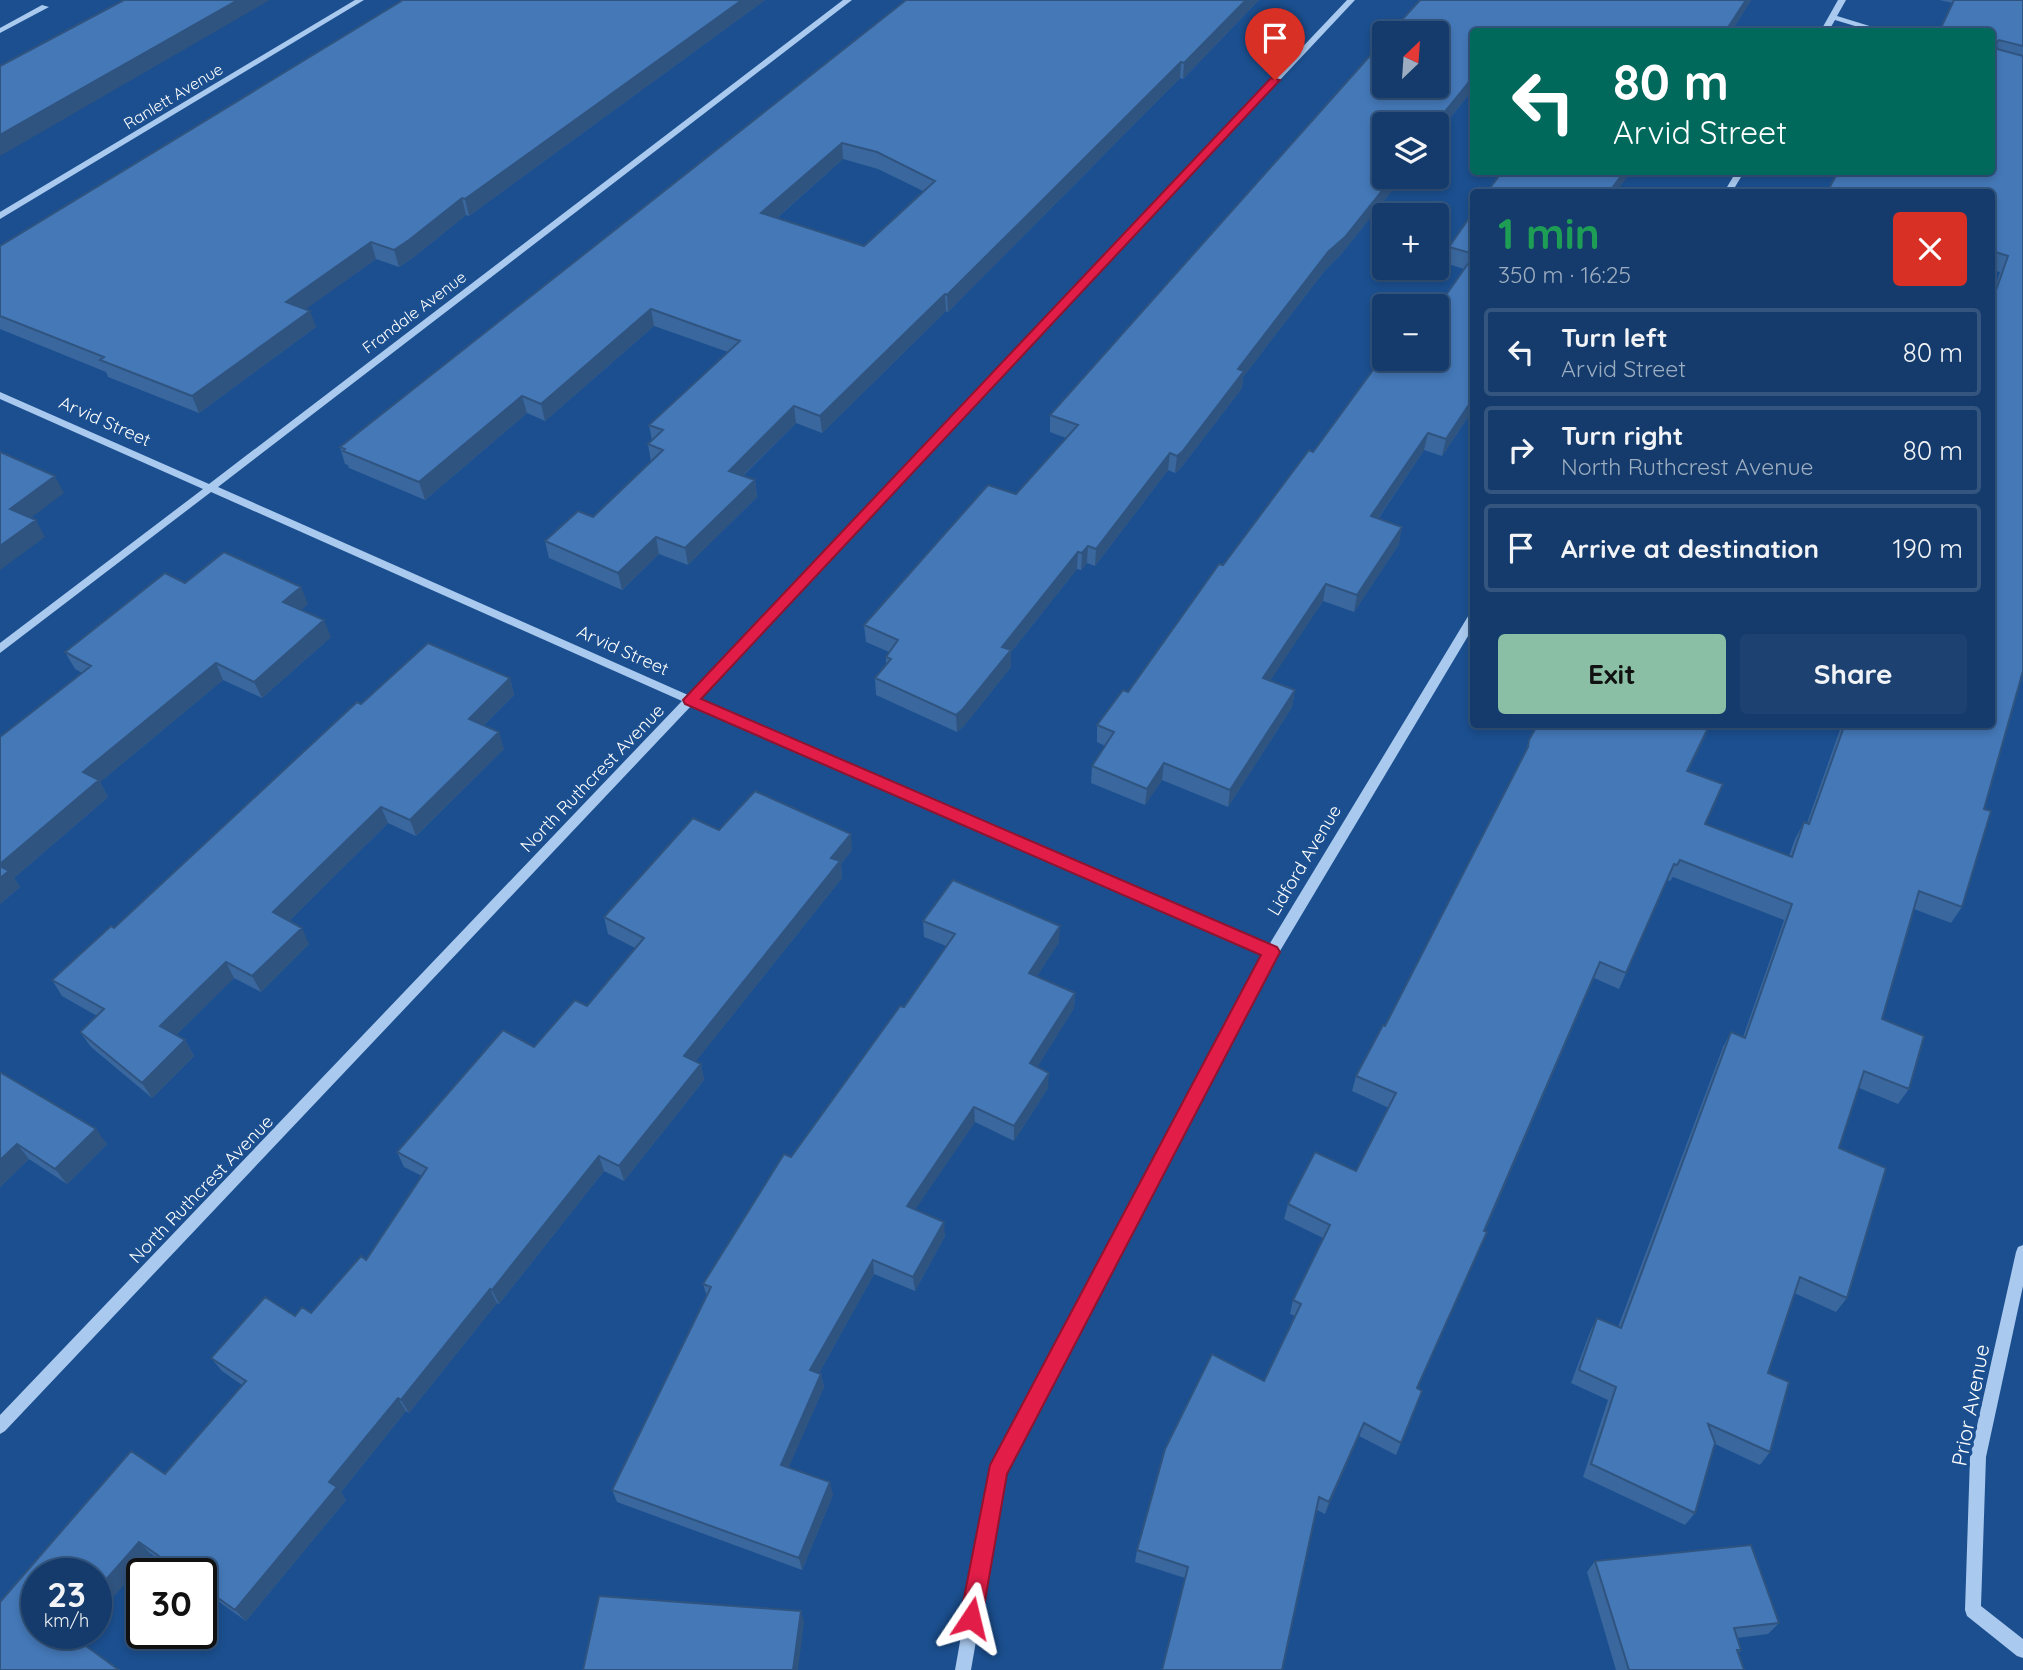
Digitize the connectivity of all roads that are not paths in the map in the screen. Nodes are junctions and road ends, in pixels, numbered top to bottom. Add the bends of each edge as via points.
1 (360, 0) edge
2 (848, 0) edge
3 (1351, 0) edge
4 (1842, 0) edge
5 (45, 7) dead end
6 (1833, 17) junction
7 (1826, 28) edge
8 (1871, 28) edge
9 (0, 31) edge
10 (0, 216) edge
11 (0, 395) edge
12 (209, 488) junction
13 (1470, 623) edge
14 (0, 649) edge
15 (690, 700) junction
16 (1272, 952) junction
17 (2023, 1252) edge
18 (0, 1426) edge
19 (2023, 1650) edge
20 (963, 1670) edge

1 - 10 street, Ranlett Avenue
2 - 12 street, Frandale Avenue
3 - 15 street, North Ruthcrest Avenue
4 - 6 street
5 - 9 street
6 - 7 street
6 - 8 street
11 - 12 street, Arvid Street
12 - 14 street, Frandale Avenue
12 - 15 street, Arvid Street
13 - 16 street, Lidford Avenue
15 - 16 street, Arvid Street
15 - 18 street, North Ruthcrest Avenue
16 - 20 street, Lidford Avenue via 997,1472
17 - 19 street, Prior Avenue via 1978,1457 1973,1610

